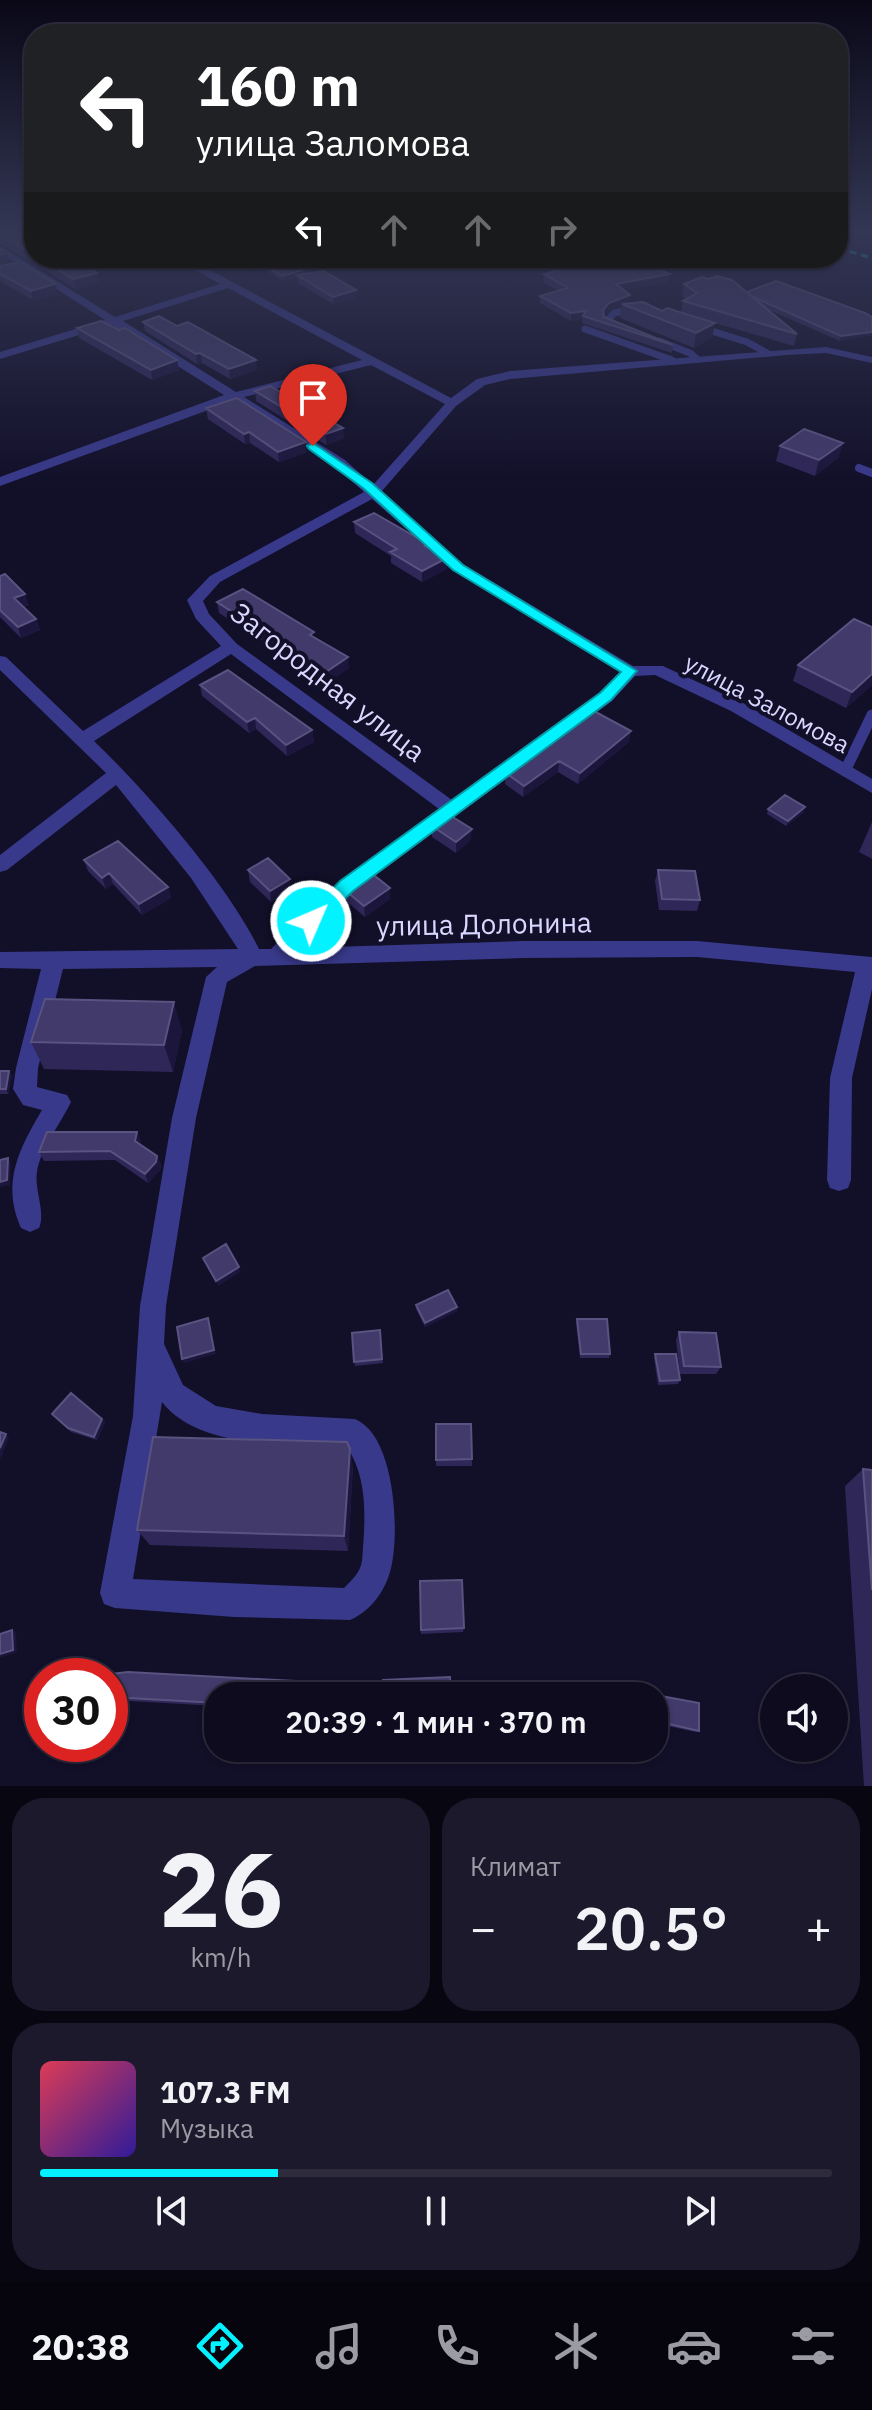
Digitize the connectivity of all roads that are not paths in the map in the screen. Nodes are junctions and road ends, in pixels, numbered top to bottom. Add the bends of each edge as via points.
1 (104, 315) edge
2 (127, 315) edge
3 (284, 315) edge
4 (612, 315) edge
5 (112, 320) junction
6 (687, 324) edge
7 (585, 329) edge
8 (627, 330) edge
9 (652, 339) edge
10 (767, 353) junction
11 (0, 356) edge
12 (697, 359) junction
13 (672, 360) junction
14 (872, 360) edge
15 (369, 362) junction
16 (234, 396) junction
17 (452, 403) junction
18 (859, 468) dead end
19 (872, 473) edge
20 (0, 482) edge
21 (374, 492) junction
22 (231, 647) junction
23 (0, 661) edge
24 (630, 671) junction
25 (872, 715) edge
26 (81, 741) junction
27 (845, 771) junction
28 (117, 774) junction
29 (872, 787) edge
30 (452, 809) junction
31 (0, 865) edge
32 (264, 957) junction
33 (0, 960) edge
34 (54, 961) junction
35 (870, 964) edge
36 (839, 1180) dead end
37 (30, 1220) dead end
38 (151, 1344) junction

1 - 5 street, улица Заломова
2 - 5 street
3 - 15 street
4 - 8 lane via 608,320
5 - 11 street
5 - 16 street, улица Заломова
6 - 10 lane
7 - 13 lane
9 - 12 lane
10 - 12 street
10 - 14 street via 826,350
12 - 13 street
13 - 17 street via 510,375 481,382
15 - 16 street
15 - 17 street
16 - 20 street
16 - 21 street, улица Заломова via 340,463
17 - 21 street
18 - 19 lane
21 - 22 street, Загородная улица via 215,579 195,600 202,616
21 - 24 street, улица Заломова via 458,567
22 - 26 street
22 - 30 street, Загородная улица
23 - 26 street
24 - 27 street, улица Заломова via 657,670 683,681
24 - 30 street via 606,697
25 - 27 lane
26 - 28 street
27 - 29 street, улица Заломова
28 - 31 street
28 - 32 street via 242,936
30 - 32 street via 347,886
32 - 34 street, улица Долонина
32 - 35 street, улица Долонина via 686,949
32 - 38 street via 217,977 184,1118
33 - 34 street, улица Долонина
34 - 37 street via 25,1089 31,1098 59,1102 24,1160 23,1200
35 - 36 street via 841,1078
38 - 38 street via 176,1399 204,1417 238,1427 355,1433 372,1457 380,1495 380,1557 368,1588 350,1604 115,1593 147,1416

